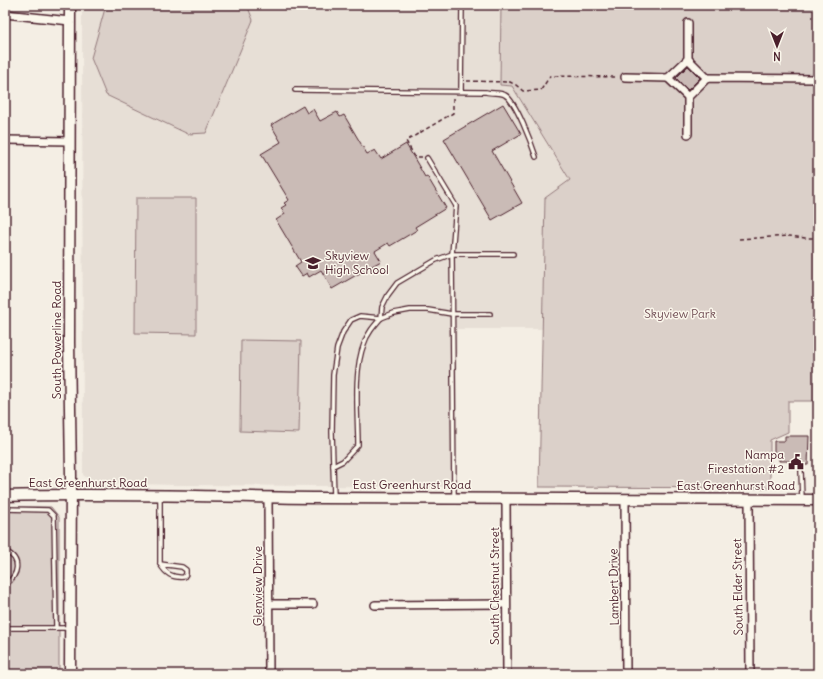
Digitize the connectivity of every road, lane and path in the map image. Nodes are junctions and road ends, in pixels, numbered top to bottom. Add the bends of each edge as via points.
1 (70, 5) edge
2 (462, 5) edge
3 (5, 14) edge
4 (70, 21) junction
5 (688, 23) dead end
6 (688, 59) junction
7 (625, 77) joint
8 (668, 78) junction
9 (707, 78) junction
10 (818, 79) edge
11 (461, 81) junction
12 (295, 90) dead end
13 (453, 91) junction
14 (461, 91) junction
15 (688, 97) junction
16 (688, 134) dead end
17 (5, 140) edge
18 (70, 141) junction
19 (536, 157) dead end
20 (428, 158) joint
21 (818, 238) edge
22 (739, 239) dead end
23 (452, 254) junction
24 (514, 254) dead end
25 (452, 314) junction
26 (490, 314) dead end
27 (381, 318) junction
28 (333, 466) junction
29 (801, 471) dead end
30 (71, 494) junction
31 (5, 496) edge
32 (160, 496) junction
33 (268, 497) junction
34 (334, 498) junction
35 (506, 498) junction
36 (454, 499) junction
37 (625, 499) junction
38 (749, 500) junction
39 (802, 500) junction
40 (818, 500) edge
41 (5, 509) edge
42 (5, 551) edge
43 (160, 564) junction
44 (5, 584) edge
45 (269, 604) junction
46 (313, 604) dead end
47 (506, 604) junction
48 (375, 605) dead end
49 (5, 628) edge
50 (56, 628) junction
51 (70, 628) junction
52 (70, 674) edge
53 (269, 674) edge
54 (507, 674) edge
55 (626, 674) edge
56 (750, 674) edge

1 - 4 main road, South Powerline Road
2 - 11 lane
3 - 4 street
4 - 18 main road, South Powerline Road
5 - 6 street
6 - 8 street
6 - 9 street
7 - 8 street
7 - 11 path via 550,76 541,90 526,91 510,82
8 - 15 street
9 - 10 street
9 - 15 street
11 - 14 lane
12 - 13 lane
13 - 14 lane
13 - 20 path via 453,113 406,141 415,157
14 - 19 lane via 506,95 524,125
15 - 16 street
17 - 18 street
18 - 30 main road, South Powerline Road
20 - 23 lane via 456,206
21 - 22 path via 789,236
23 - 24 lane
23 - 25 lane
23 - 27 lane via 436,260 398,283 388,295
25 - 26 lane
25 - 27 lane via 410,310
25 - 36 lane
27 - 28 lane via 364,343 359,360 358,445
27 - 28 lane via 360,316 351,320 342,332 336,348 333,375
28 - 34 lane
29 - 39 lane
30 - 31 main road, East Greenhurst Road
30 - 32 main road, East Greenhurst Road
30 - 51 main road, South Powerline Road
32 - 33 main road, East Greenhurst Road
32 - 43 lane
33 - 34 main road, East Greenhurst Road
33 - 45 street, Glenview Drive
34 - 36 main road, East Greenhurst Road
35 - 36 main road, East Greenhurst Road
35 - 37 main road, East Greenhurst Road
35 - 47 street, South Chestnut Street
37 - 38 main road, East Greenhurst Road
37 - 55 street, Lambert Drive
38 - 39 main road, East Greenhurst Road
38 - 56 street, South Elder Street
39 - 40 main road, East Greenhurst Road
41 - 50 lane via 48,510 54,516
42 - 44 lane via 12,555 17,566 14,578
43 - 43 lane via 182,567 186,574 184,577 169,575
45 - 46 street
45 - 53 street, Glenview Drive
47 - 48 street
47 - 54 street, South Chestnut Street
49 - 50 lane
50 - 51 lane
51 - 52 main road, South Powerline Road

